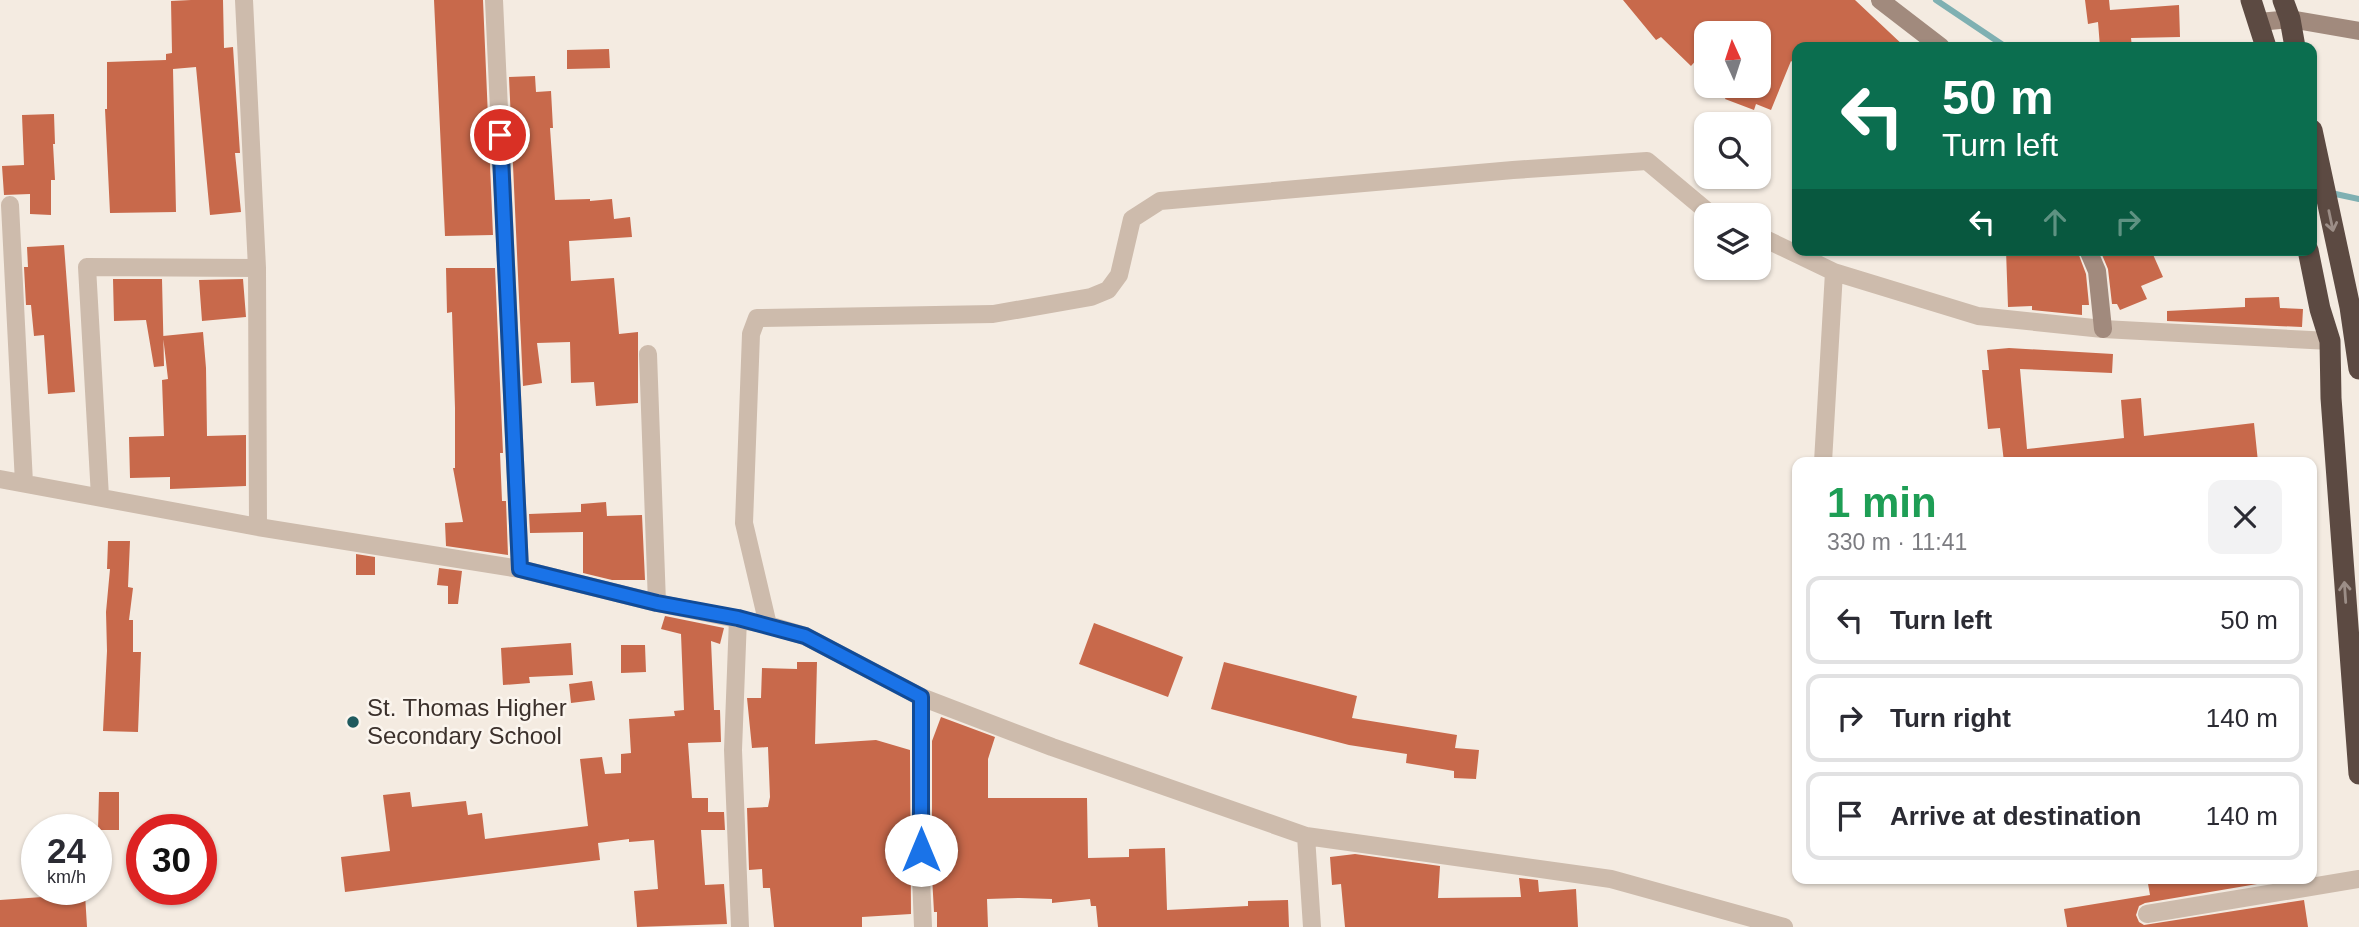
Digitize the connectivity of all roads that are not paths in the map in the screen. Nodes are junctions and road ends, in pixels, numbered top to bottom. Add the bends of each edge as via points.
1 (244, 0) edge
2 (494, 0) edge
3 (1880, 0) edge
4 (2251, 0) edge
5 (2286, 10) edge
6 (2259, 22) junction
7 (2359, 31) edge
8 (1935, 42) edge
9 (2265, 42) edge
10 (2294, 42) edge
11 (2317, 153) edge
12 (1697, 203) edge
13 (10, 205) dead end
14 (1771, 242) edge
15 (1792, 252) edge
16 (1801, 256) edge
17 (2091, 256) edge
18 (2309, 256) edge
19 (257, 268) junction
20 (1834, 272) junction
21 (2103, 329) junction
22 (2330, 341) junction
23 (648, 354) dead end
24 (2359, 369) edge
25 (1823, 457) edge
26 (0, 479) edge
27 (24, 483) junction
28 (100, 497) junction
29 (258, 527) junction
30 (520, 569) junction
31 (657, 603) junction
32 (738, 618) junction
33 (768, 625) junction
34 (921, 697) junction
35 (2359, 774) edge
36 (1306, 836) junction
37 (2359, 879) edge
38 (2147, 914) dead end
39 (740, 927) edge
40 (923, 927) edge
41 (1312, 927) edge
42 (1784, 927) edge

1 - 19 street
2 - 30 street
3 - 8 street
4 - 6 highway
5 - 6 street
5 - 7 street
5 - 10 highway
6 - 9 highway
11 -> 24 highway
12 - 33 street via 1647,161 1160,201 1132,219 1119,275 1108,290 1090,297 993,314 757,318 751,334 744,523
13 - 27 street
14 - 15 street
16 - 20 street
17 - 21 street via 2097,271
18 - 22 highway
19 - 28 street via 87,267
19 - 29 street
20 - 21 street via 1978,316
20 - 25 street
21 - 22 street
35 -> 22 highway
23 - 31 street
26 - 27 street
27 - 28 street
28 - 29 street
29 - 30 street
30 - 31 street
31 - 32 street
32 - 33 street
32 - 39 street via 733,750
33 - 34 street via 805,636
34 - 36 street
34 - 40 street
36 - 41 street
36 - 42 street via 1611,879
37 - 38 street

